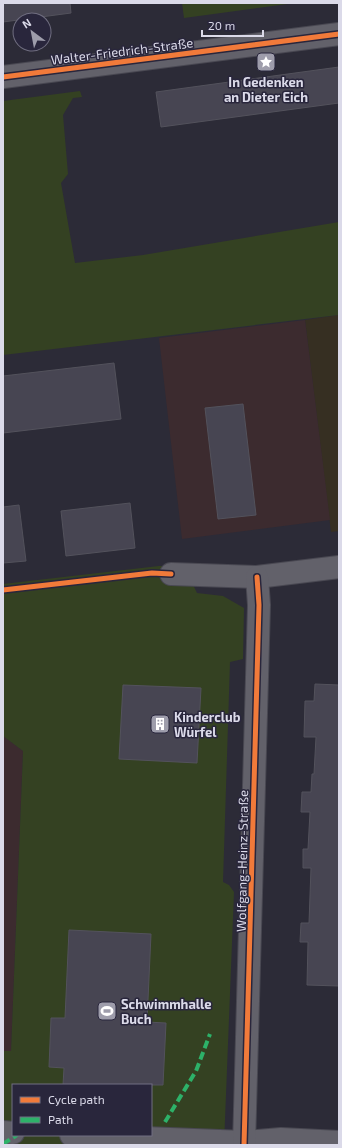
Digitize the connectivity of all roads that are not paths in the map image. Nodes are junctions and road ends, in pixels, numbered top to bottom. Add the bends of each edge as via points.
1 (339, 34) edge
2 (3, 77) edge
3 (339, 567) edge
4 (171, 574) dead end
5 (257, 577) junction
6 (90, 1136) edge
7 (339, 1142) edge
8 (244, 1144) edge

1 - 2 street, Walter-Friedrich-Straße
3 - 5 street
4 - 5 street
5 - 8 street, Wolfgang-Heinz-Straße via 259,605
6 - 8 street
7 - 8 street via 281,1139

